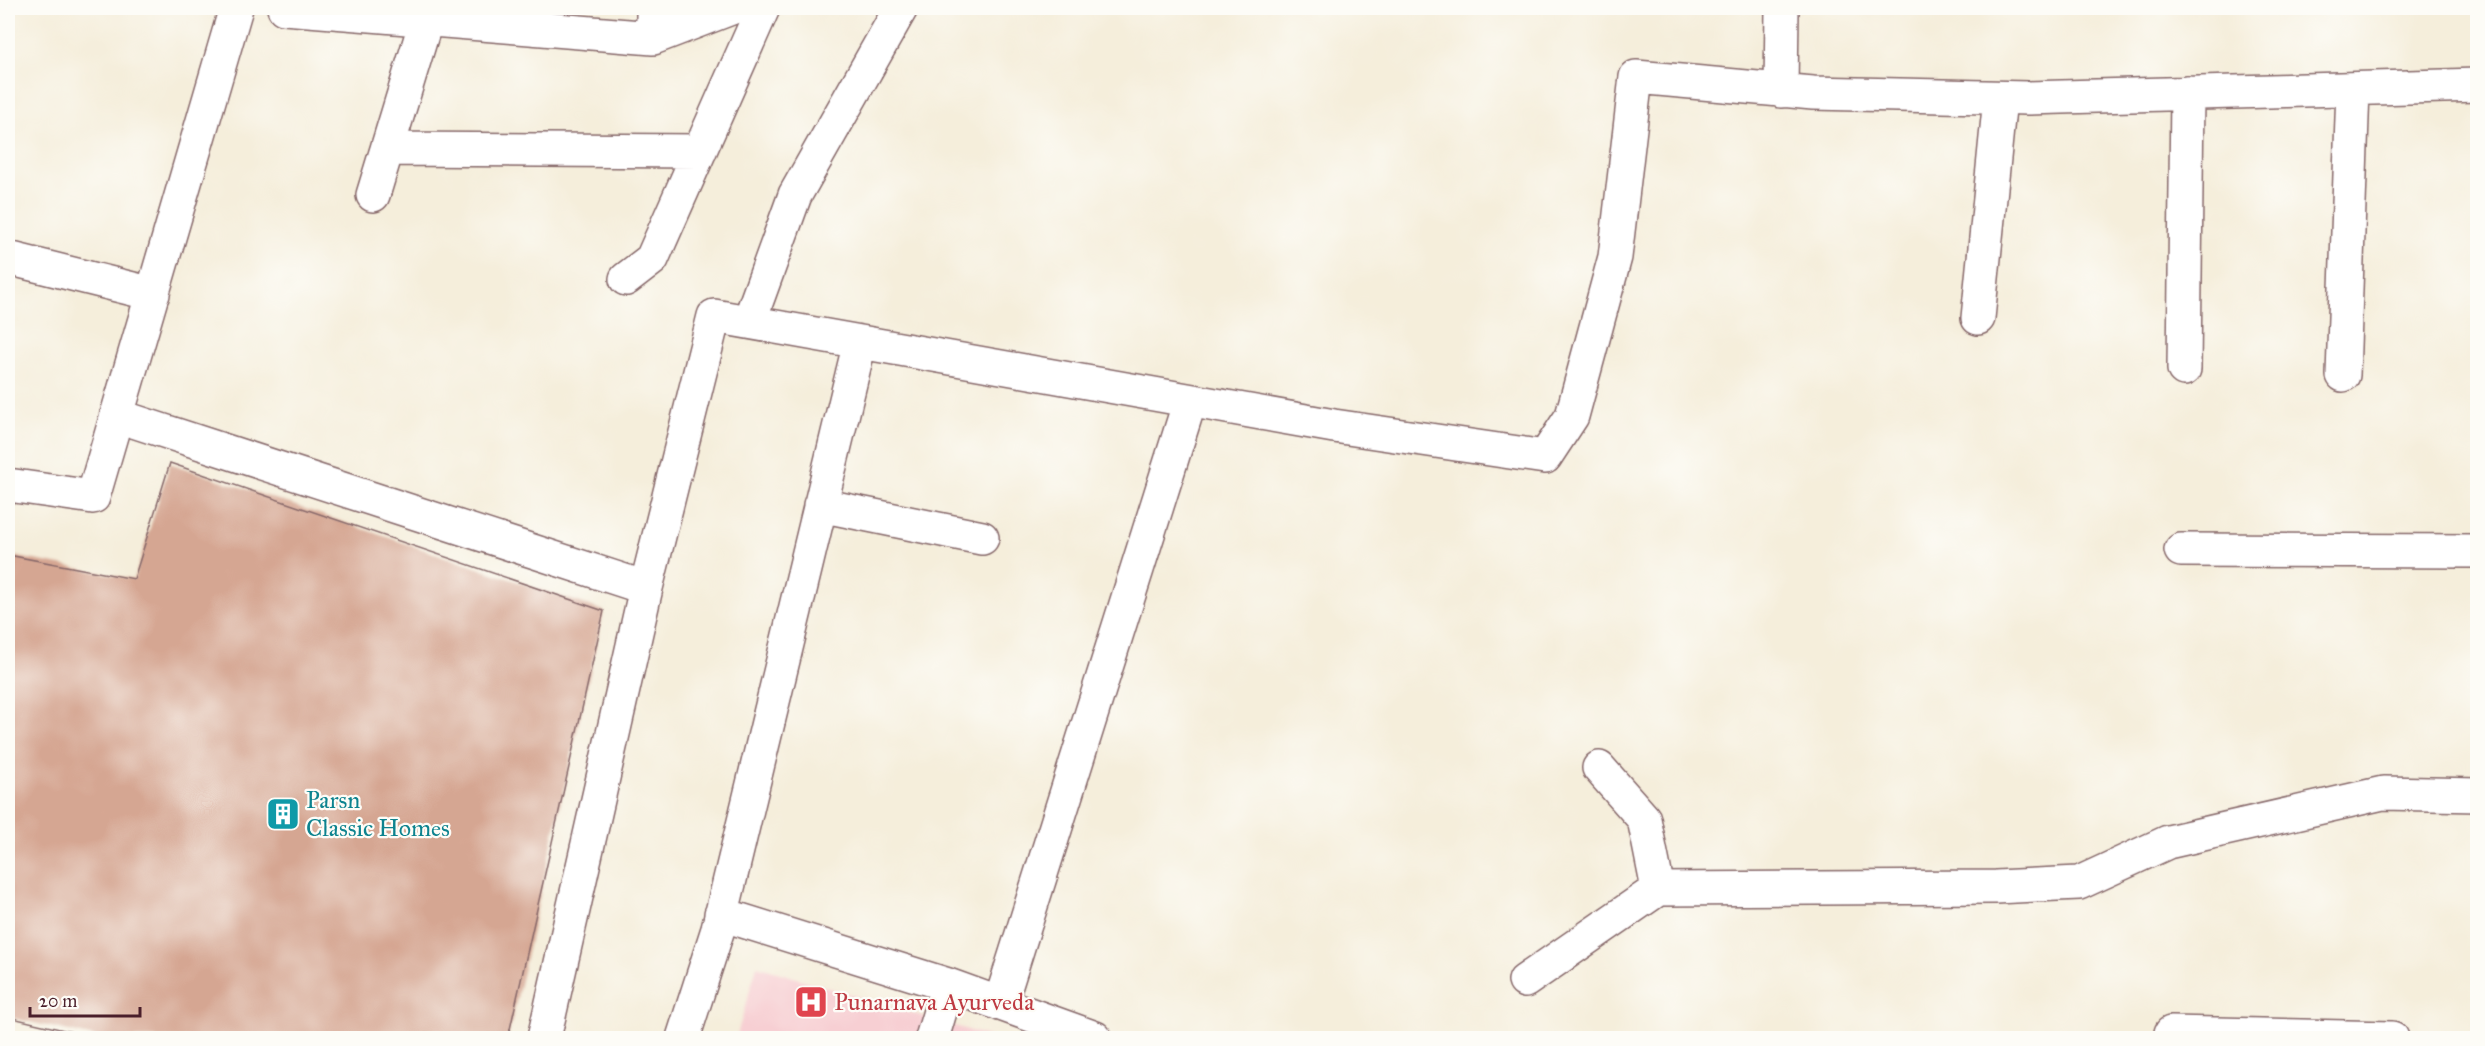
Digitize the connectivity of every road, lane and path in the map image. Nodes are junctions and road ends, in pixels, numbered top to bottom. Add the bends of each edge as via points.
1 (236, 8) edge
2 (284, 8) edge
3 (730, 8) edge
4 (763, 8) edge
5 (901, 8) edge
6 (1782, 8) edge
7 (428, 13) edge
8 (653, 23) edge
9 (2478, 85) edge
10 (2353, 89) junction
11 (1781, 91) junction
12 (2187, 93) junction
13 (2000, 98) junction
14 (387, 149) junction
15 (700, 151) junction
16 (373, 195) dead end
17 (8, 258) edge
18 (626, 279) dead end
19 (153, 294) junction
20 (1978, 318) dead end
21 (749, 322) junction
22 (860, 342) junction
23 (2184, 369) dead end
24 (2343, 375) dead end
25 (1190, 401) junction
26 (117, 416) junction
27 (8, 485) edge
28 (820, 505) junction
29 (982, 538) dead end
30 (2181, 550) dead end
31 (2478, 551) edge
32 (646, 588) junction
33 (1599, 768) dead end
34 (2478, 795) edge
35 (1658, 889) junction
36 (721, 914) junction
37 (1524, 981) dead end
38 (948, 985) junction
39 (1000, 1004) junction
40 (2171, 1033) dead end
41 (544, 1038) edge
42 (683, 1038) edge
43 (932, 1038) edge
44 (1095, 1038) edge
45 (2392, 1038) edge

1 - 19 street
2 - 7 street
3 - 8 street
4 - 15 street
5 - 21 street via 795,195
6 - 11 street
7 - 8 street
7 - 14 street
9 - 10 street
10 - 12 street
10 - 24 street
11 - 13 street
11 - 25 street via 1636,76 1614,257 1572,416 1545,457
12 - 13 street
12 - 23 street
13 - 20 street
14 - 15 street
14 - 16 street
15 - 18 street via 652,259
17 - 19 street
19 - 26 street
21 - 22 street
21 - 32 street via 714,316
22 - 25 street
22 - 28 street
25 - 39 street
26 - 27 street via 93,496
26 - 32 street
28 - 29 street
28 - 36 street
30 - 31 street
32 - 41 street
33 - 35 street via 1644,819
34 - 35 street via 2383,793 2168,842 2079,883
35 - 37 street
36 - 38 street
36 - 42 street
38 - 39 street
38 - 43 street
39 - 44 street
40 - 45 street

